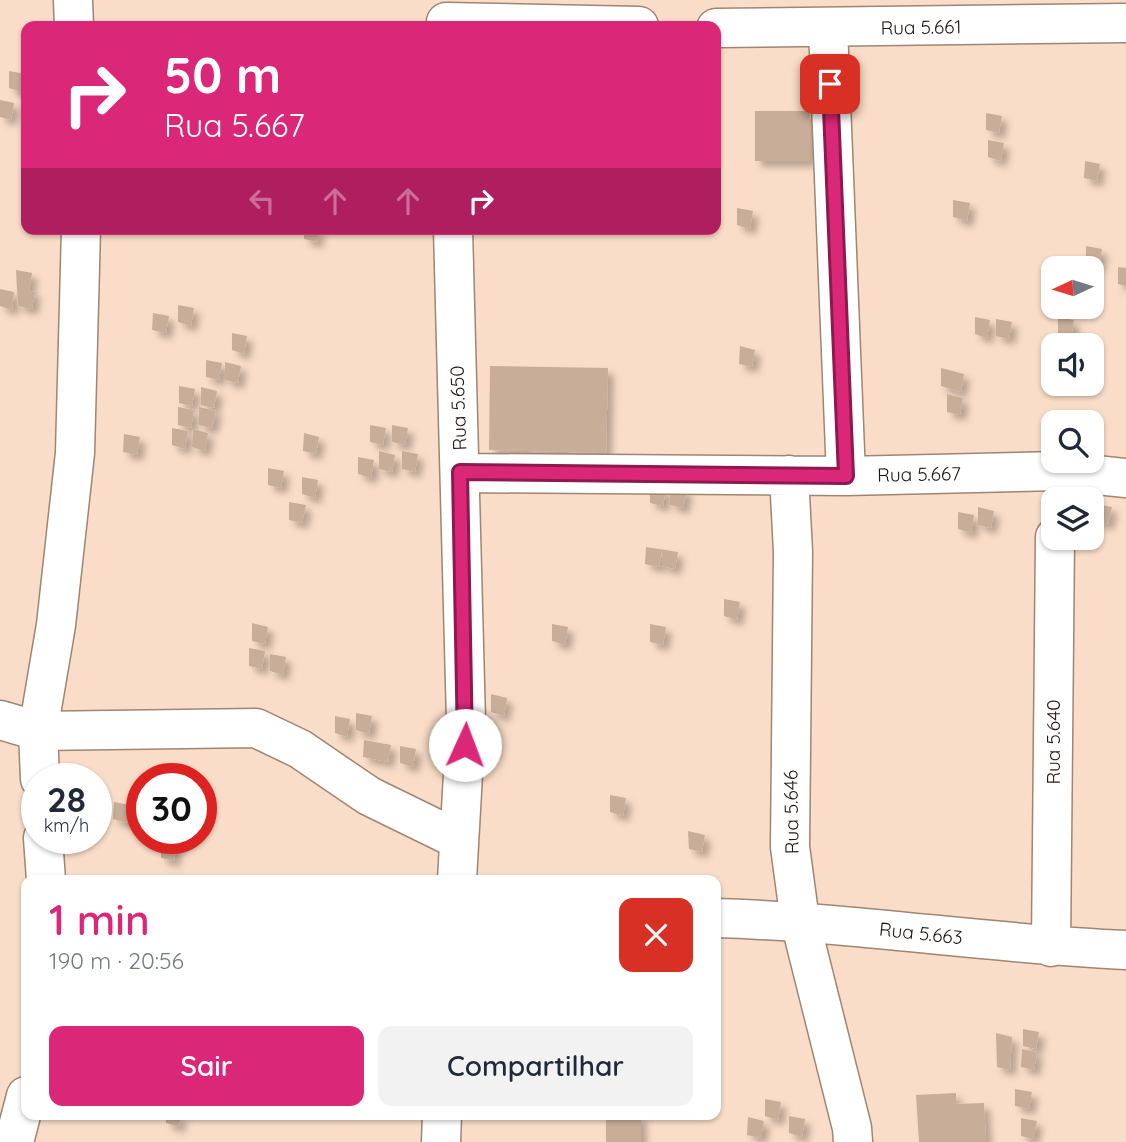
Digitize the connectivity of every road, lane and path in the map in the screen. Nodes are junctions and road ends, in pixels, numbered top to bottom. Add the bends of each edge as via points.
1 (73, 0) edge
2 (1056, 12) edge
3 (776, 15) edge
4 (446, 16) edge
5 (74, 21) edge
6 (542, 21) edge
7 (1126, 23) edge
8 (721, 27) edge
9 (828, 29) junction
10 (81, 235) edge
11 (453, 235) edge
12 (460, 472) junction
13 (789, 475) junction
14 (846, 476) junction
15 (1126, 478) edge
16 (1057, 485) edge
17 (1055, 550) edge
18 (0, 720) edge
19 (38, 731) junction
20 (39, 763) edge
21 (459, 840) junction
22 (44, 854) edge
23 (46, 875) edge
24 (457, 875) edge
25 (721, 918) edge
26 (800, 920) junction
27 (1051, 947) junction
28 (1126, 950) edge
29 (21, 1115) edge
30 (442, 1120) edge
31 (14, 1142) edge
32 (441, 1142) edge
33 (853, 1142) edge

1 - 5 street
2 - 7 street, Rua 5.661
2 - 9 street, Rua 5.661
3 - 8 street, Rua 5.661
3 - 9 street, Rua 5.661
4 - 6 street
9 - 14 street
10 - 19 street via 75,453 56,625
11 - 12 street, Rua 5.650
12 - 13 street, Rua 5.667
12 - 21 street, Rua 5.650 via 466,722
13 - 14 street, Rua 5.667
13 - 26 street, Rua 5.646 via 793,552 790,847
14 - 16 street, Rua 5.667
15 - 16 street, Rua 5.667
17 - 27 street, Rua 5.640
18 - 19 street
19 - 20 street
19 - 21 street via 256,728 300,749 369,796
21 - 24 street, Rua 5.650
22 - 23 street
25 - 26 street, Rua 5.663
26 - 27 street, Rua 5.663
26 - 33 street, Rua 5.646
27 - 28 street, Rua 5.663
29 - 31 street
30 - 32 street

